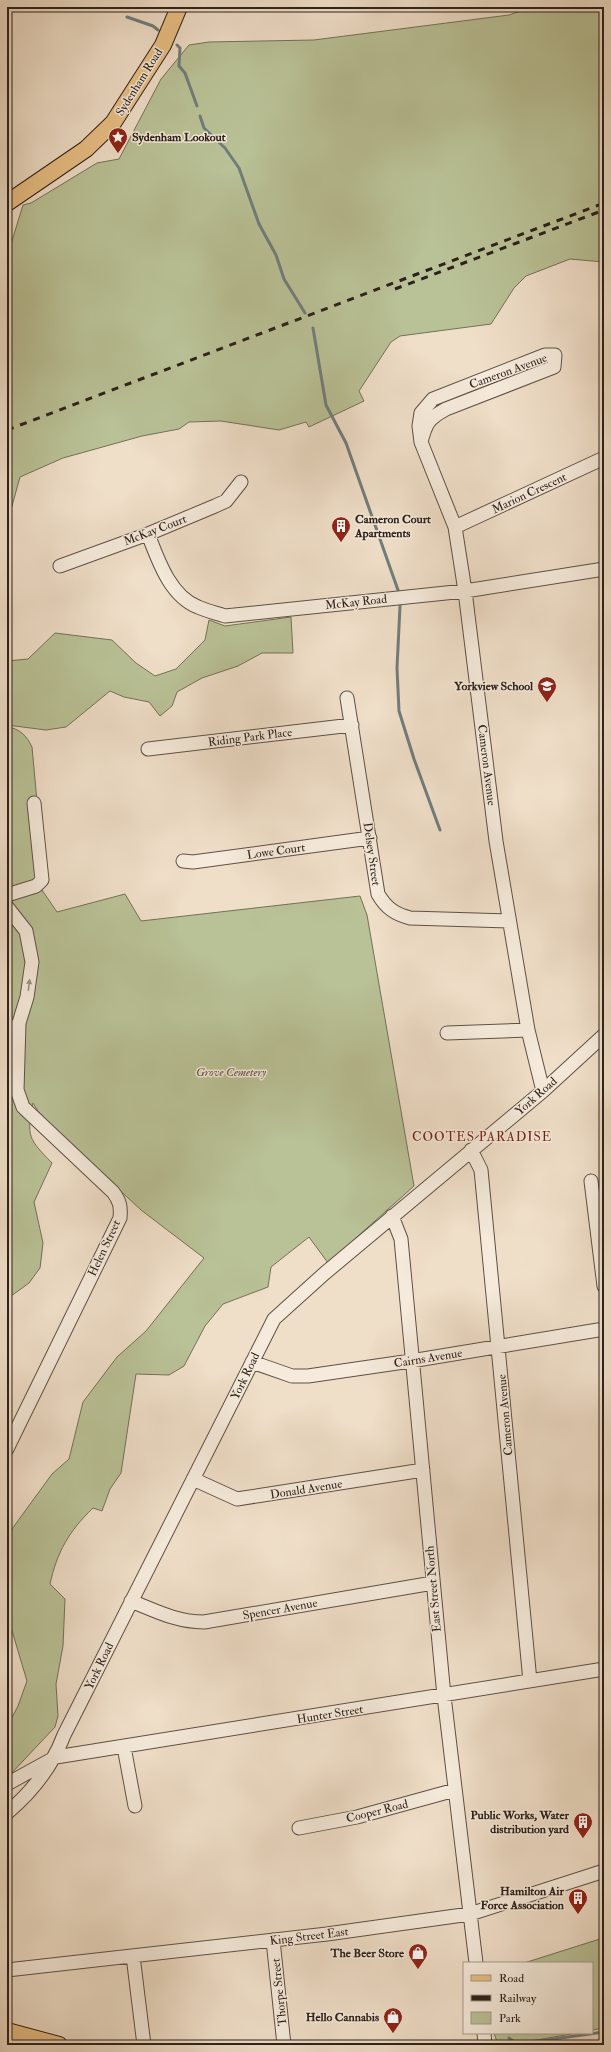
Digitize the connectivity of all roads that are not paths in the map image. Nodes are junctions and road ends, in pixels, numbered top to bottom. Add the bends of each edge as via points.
1 (179, 7) edge
2 (7, 203) edge
3 (421, 442) junction
4 (604, 458) edge
5 (241, 482) dead end
6 (455, 527) junction
7 (148, 534) junction
8 (60, 566) dead end
9 (604, 569) edge
10 (465, 591) junction
11 (347, 698) dead end
12 (352, 725) junction
13 (148, 749) dead end
14 (34, 802) dead end
15 (370, 838) junction
16 (183, 861) dead end
17 (7, 895) edge
18 (7, 907) edge
19 (509, 921) junction
20 (19, 1023) junction
21 (528, 1030) junction
22 (447, 1032) dead end
23 (7, 1034) edge
24 (604, 1035) edge
25 (543, 1091) junction
26 (471, 1150) junction
27 (591, 1181) dead end
28 (392, 1216) junction
29 (604, 1286) edge
30 (604, 1329) edge
31 (498, 1347) junction
32 (411, 1361) junction
33 (252, 1362) junction
34 (7, 1449) edge
35 (423, 1470) junction
36 (194, 1479) junction
37 (433, 1583) junction
38 (131, 1601) junction
39 (604, 1669) edge
40 (530, 1681) junction
41 (444, 1696) junction
42 (124, 1747) junction
43 (56, 1757) junction
44 (7, 1784) edge
45 (455, 1790) junction
46 (135, 1806) dead end
47 (7, 1813) edge
48 (299, 1828) dead end
49 (604, 1871) edge
50 (470, 1914) junction
51 (273, 1940) junction
52 (133, 1956) junction
53 (476, 1962) edge
54 (7, 1970) edge
55 (7, 2032) edge
56 (484, 2034) edge
57 (59, 2045) edge
58 (144, 2045) edge
59 (284, 2045) edge
60 (485, 2045) edge

1 - 2 main road, Sydenham Road via 163,45 113,123 86,149
3 - 3 street, Cameron Avenue via 429,419 435,415 554,367 555,355 545,355 433,399 422,413 419,426
3 - 6 street, Cameron Avenue
4 - 6 street, Marion Crescent
5 - 7 street, McKay Court via 226,501
6 - 10 street, Cameron Avenue
7 - 8 street, McKay Court
7 - 10 street, McKay Road via 161,567 176,590 197,607 225,616
9 - 10 street, McKay Road
10 - 19 street, Cameron Avenue via 496,841
11 - 12 street, Delsey Street
12 - 13 street, Riding Park Place
12 - 15 street, Delsey Street
14 - 17 street via 42,880 36,886
15 - 16 street, Lowe Court via 193,862
15 - 19 street, Delsey Street via 378,894 385,906 399,915 410,918
20 -> 18 street via 27,997 32,962 31,949 26,931
19 - 21 street, Cameron Avenue
20 - 23 street
20 - 34 street, Helen Street via 17,1090 25,1111 113,1192 119,1200 120,1218
21 - 22 street
21 - 25 street, Cameron Avenue
24 - 25 street, York Road
25 - 26 street, York Road
26 - 28 street, York Road
26 - 31 street, Cameron Avenue via 481,1170
27 - 29 street
28 - 32 street, East Street North via 401,1239
28 - 33 street, York Road via 282,1310 267,1330
30 - 31 street, Cairns Avenue
31 - 32 street, Cairns Avenue
31 - 40 street, Cameron Avenue
32 - 33 street, Cairns Avenue via 308,1376 292,1376
32 - 35 street, East Street North
33 - 36 street, York Road
35 - 36 street, Donald Avenue via 237,1499
35 - 37 street, East Street North
36 - 38 street, York Road
37 - 38 street, Spencer Avenue via 204,1622 176,1620
37 - 41 street, East Street North
38 - 43 street, York Road via 64,1735
39 - 40 street, Hunter Street
40 - 41 street, Hunter Street
41 - 42 street, Hunter Street
41 - 45 street, East Street North
42 - 43 street, Hunter Street
42 - 46 street
43 - 44 street
43 - 47 street, York Road via 38,1783
45 - 48 street, Cooper Road via 357,1817
45 - 50 street, East Street North
49 - 50 street, King Street East
50 - 51 street, King Street East
50 - 53 street, East Street North
51 - 52 street, King Street East
51 - 59 street, Thorpe Street
52 - 54 street, King Street East
52 - 58 street
55 - 57 main road
56 - 60 street

